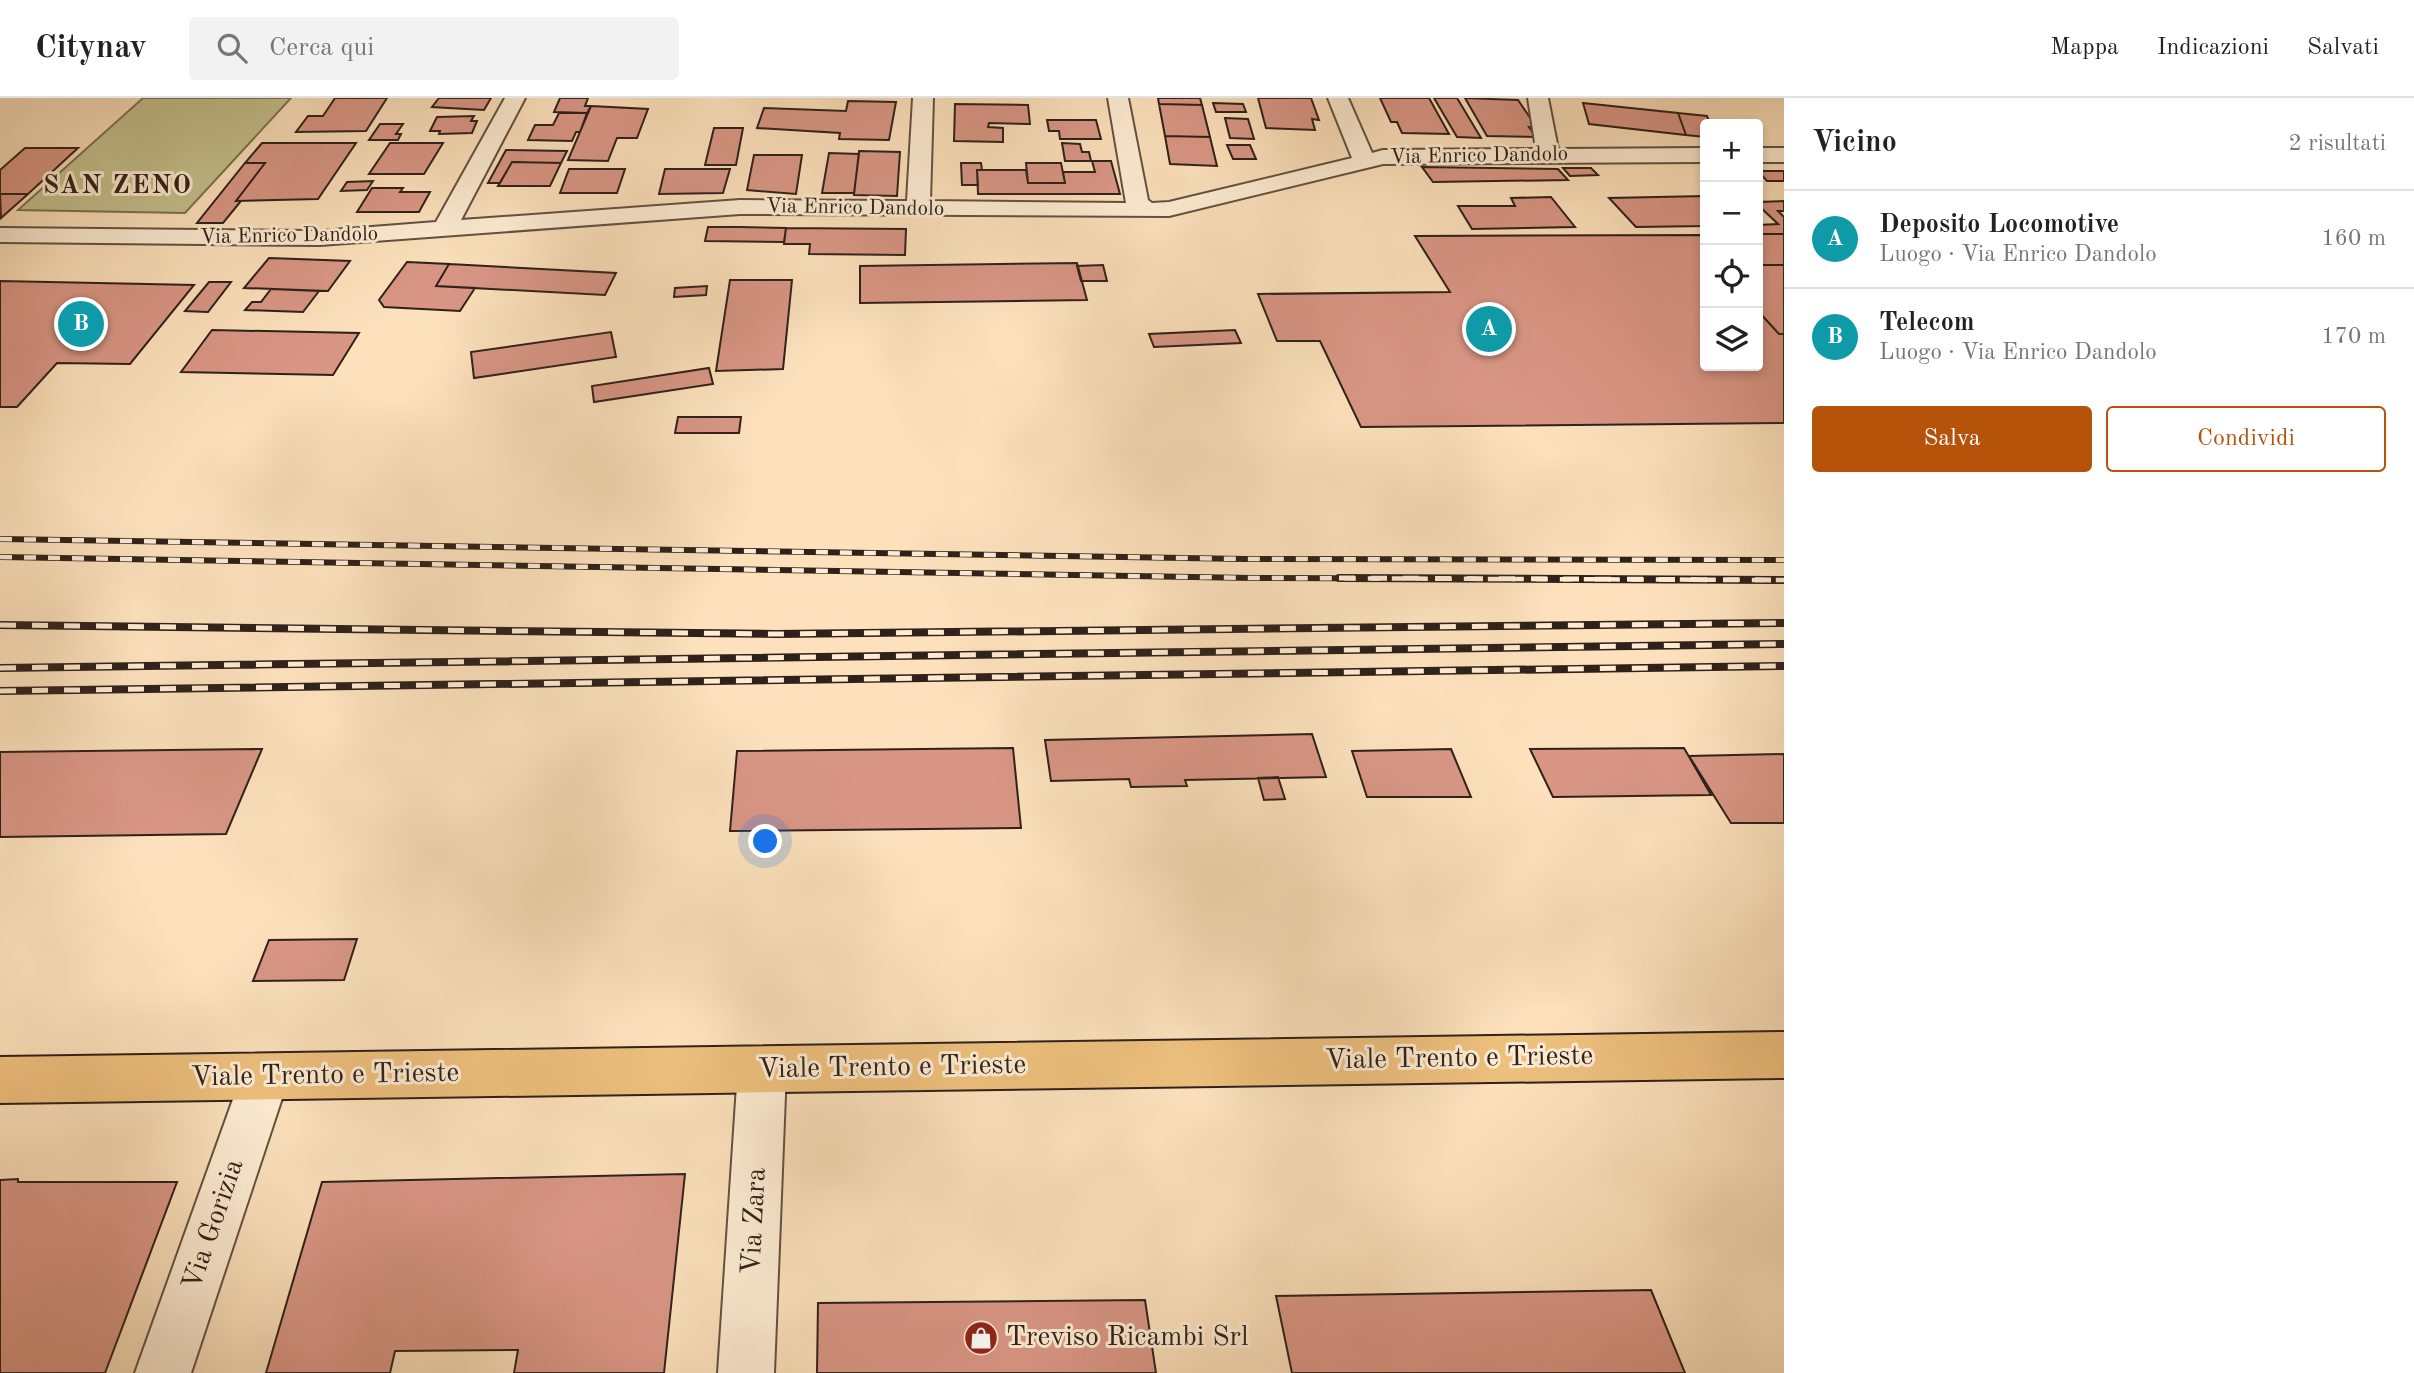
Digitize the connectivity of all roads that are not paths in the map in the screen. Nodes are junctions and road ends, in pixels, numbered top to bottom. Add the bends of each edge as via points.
1 (515, 98) edge
2 (923, 98) edge
3 (1118, 98) edge
4 (1338, 98) edge
5 (1538, 98) edge
6 (1548, 154) junction
7 (1700, 155) edge
8 (1763, 155) edge
9 (1784, 155) edge
10 (1364, 160) junction
11 (918, 208) junction
12 (1146, 210) junction
13 (443, 230) junction
14 (0, 235) edge
15 (1784, 1055) edge
16 (762, 1070) junction
17 (265, 1077) junction
18 (0, 1080) edge
19 (163, 1373) edge
20 (746, 1373) edge

1 - 13 street
2 - 11 street
3 - 12 street via 1137,202
4 - 10 street
5 - 6 street
6 - 7 street, Via Enrico Dandolo
6 - 10 street, Via Enrico Dandolo via 1398,155
8 - 9 street
10 - 12 street, Via Enrico Dandolo via 1169,209
11 - 12 street, Via Enrico Dandolo
11 - 13 street, Via Enrico Dandolo via 693,208
13 - 14 street, Via Enrico Dandolo via 286,240
15 - 16 main road, Viale Trento e Trieste
16 - 17 main road, Viale Trento e Trieste
16 - 20 street, Via Zara
17 - 18 main road, Viale Trento e Trieste
17 - 19 street, Via Gorizia

